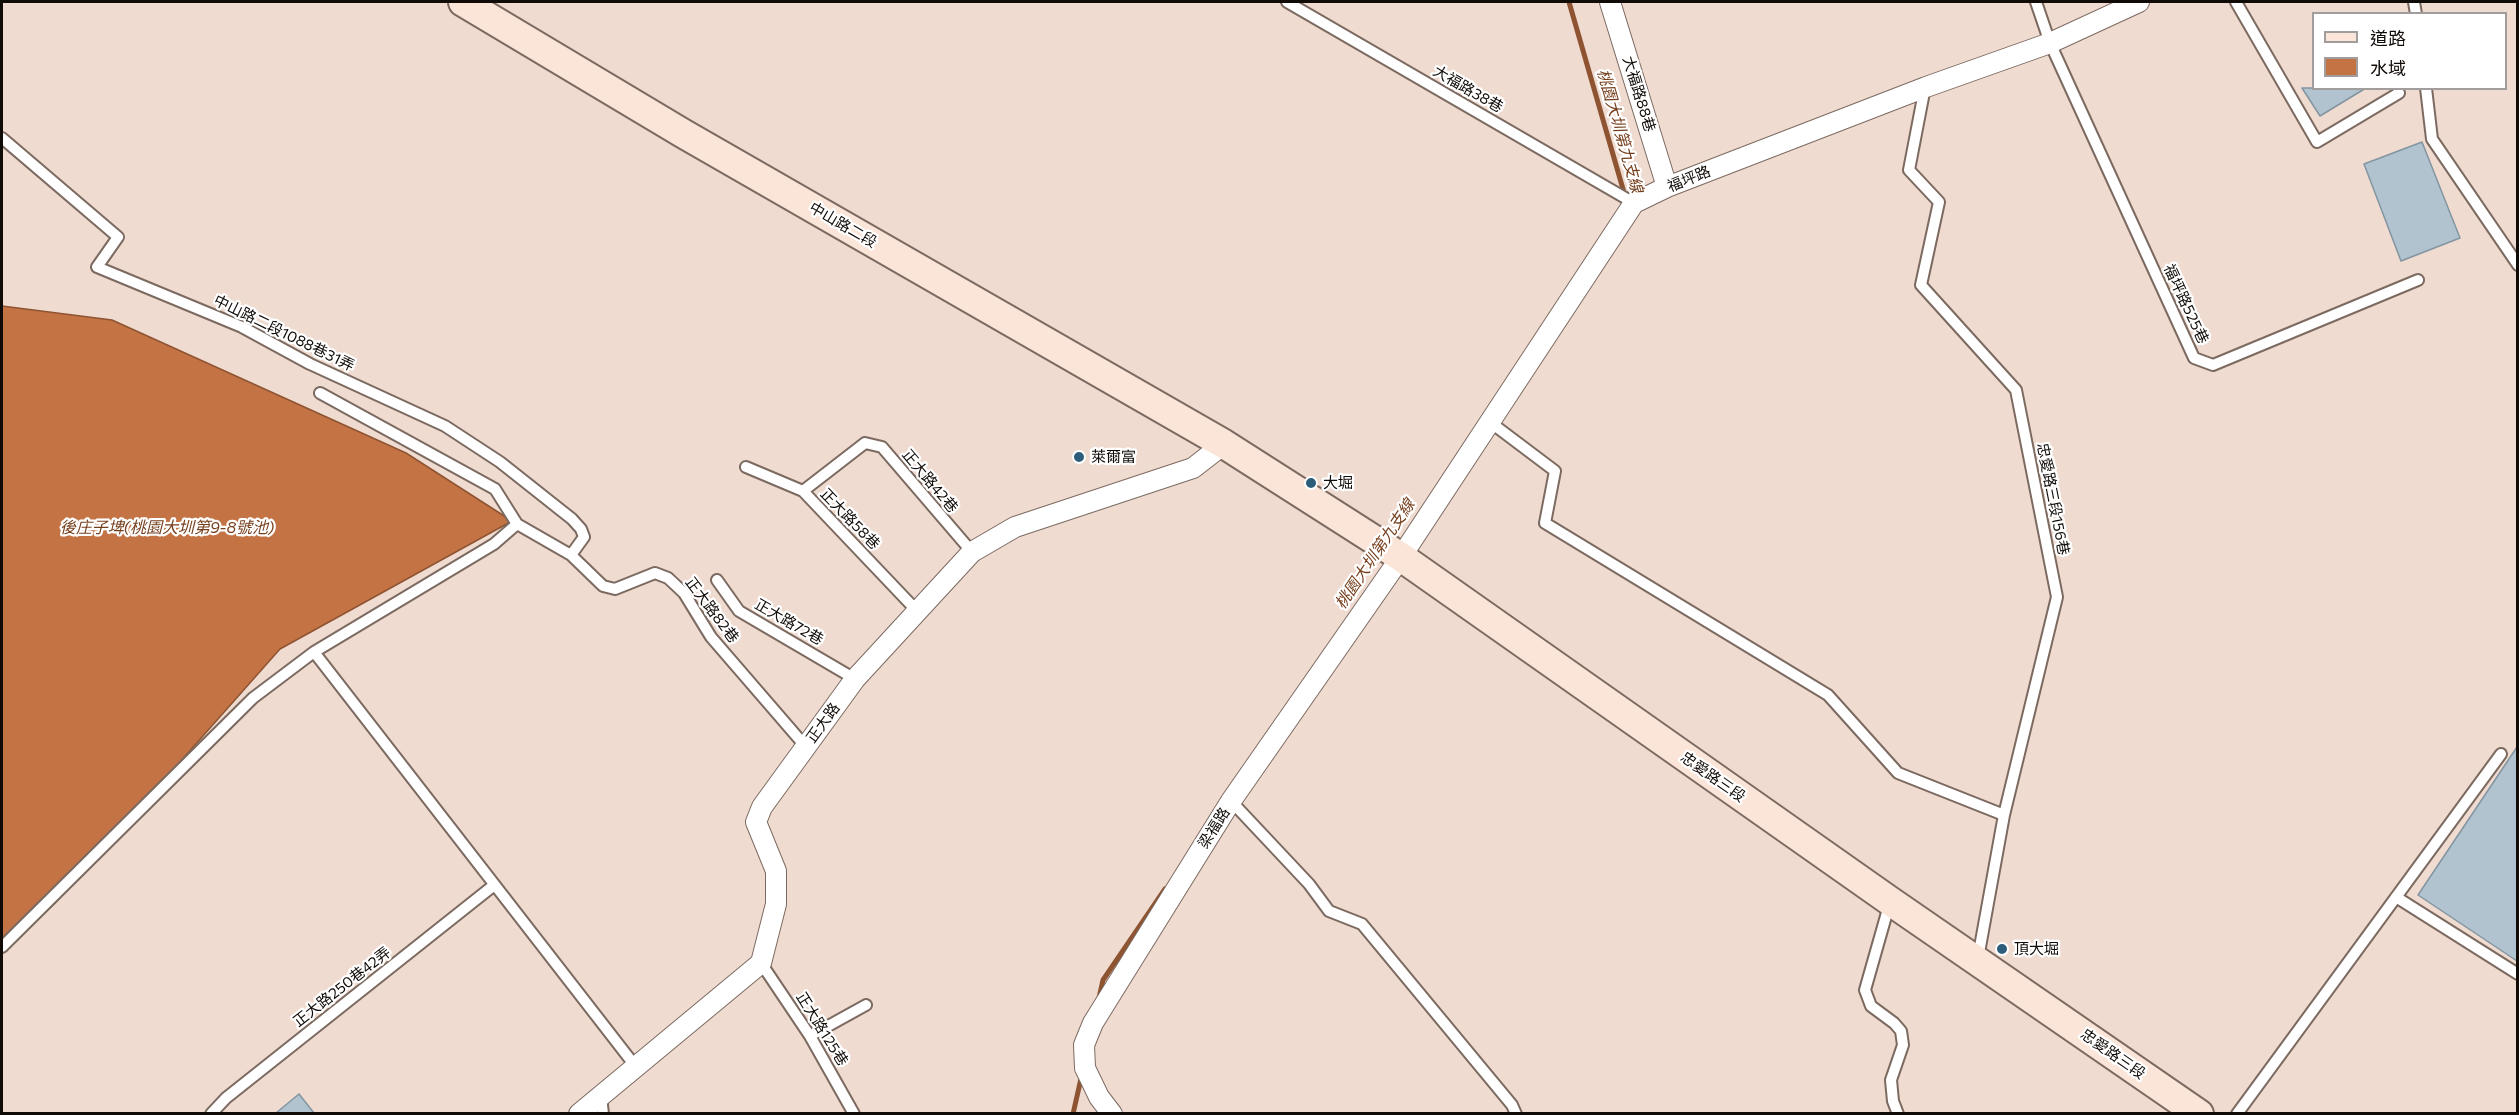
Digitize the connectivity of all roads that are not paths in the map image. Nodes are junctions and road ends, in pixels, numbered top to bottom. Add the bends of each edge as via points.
1 (463, 2) edge
2 (1287, 2) edge
3 (1610, 2) edge
4 (2036, 2) edge
5 (2139, 2) edge
6 (2236, 2) edge
7 (2049, 43) junction
8 (1926, 87) junction
9 (2426, 90) edge
10 (2398, 93) dead end
11 (2, 138) edge
12 (1667, 187) junction
13 (1634, 203) junction
14 (2517, 266) edge
15 (2418, 280) dead end
16 (320, 393) dead end
17 (1490, 422) junction
18 (1224, 444) junction
19 (746, 467) dead end
20 (803, 491) junction
21 (517, 524) junction
22 (972, 552) junction
23 (1395, 554) junction
24 (571, 555) junction
25 (717, 580) dead end
26 (918, 612) junction
27 (314, 652) junction
28 (855, 679) junction
29 (806, 747) junction
30 (2501, 754) dead end
31 (1231, 801) junction
32 (2004, 814) junction
33 (493, 886) junction
34 (2396, 897) junction
35 (1890, 901) junction
36 (2, 947) edge
37 (1977, 961) junction
38 (761, 963) junction
39 (2517, 974) edge
40 (866, 1005) dead end
41 (810, 1036) junction
42 (636, 1067) junction
43 (602, 1105) edge
44 (211, 1113) edge
45 (579, 1113) edge
46 (854, 1113) edge
47 (1112, 1113) edge
48 (1516, 1113) edge
49 (1898, 1113) edge
50 (2199, 1113) edge
51 (2237, 1113) edge

1 - 18 main road, 中山路二段 via 684,134
2 - 13 lane, 大福路38巷
3 - 12 street, 大福路88巷
4 - 7 lane, 福坪路525巷
5 - 7 street, 福坪路
6 - 10 lane via 2317,142
7 - 8 street, 福坪路
7 - 15 lane, 福坪路525巷 via 2194,358 2213,365
8 - 12 street, 福坪路
8 - 32 lane, 忠愛路三段156巷 via 1909,170 1939,202 1921,285 2016,390 2057,597
9 - 14 lane via 2432,139
11 - 24 lane, 中山路二段1088巷31弄 via 118,237 97,267 242,327 310,364 445,426 500,462 572,519 584,537
12 - 13 street, 福坪路
13 - 17 street
16 - 21 lane via 495,489
17 - 23 street
17 - 32 lane via 1555,471 1545,523 1828,695 1898,772
18 - 22 street, 正大路 via 1193,468 1015,526
18 - 23 main road, 忠愛路三段
19 - 20 lane, 正大路58巷
20 - 22 lane, 正大路42巷 via 865,443 882,447
20 - 26 lane, 正大路58巷
21 - 24 lane, 正大路82巷
21 - 27 lane via 494,544
22 - 26 street, 正大路
23 - 31 street, 梁福路
23 - 35 main road, 忠愛路三段
24 - 29 lane, 正大路82巷 via 603,586 615,589 655,573 668,578 684,593 711,637
25 - 28 lane, 正大路72巷 via 739,611
26 - 28 street, 正大路
27 - 33 lane
27 - 36 lane via 253,698
28 - 29 street, 正大路
29 - 38 street, 正大路 via 762,807 756,822 776,871 776,904
30 - 34 lane
31 - 47 street, 梁福路 via 1093,1023 1084,1045 1085,1068
31 - 48 lane via 1309,884 1329,911 1362,924
32 - 37 lane, 忠愛路三段156巷
33 - 42 lane
33 - 44 lane, 正大路250巷42弄
34 - 39 lane
34 - 51 lane
35 - 37 main road, 忠愛路三段
35 - 49 lane via 1865,990 1871,1006 1900,1031 1903,1045 1892,1080
37 - 50 main road, 忠愛路三段
38 - 41 lane, 正大路125巷
38 - 42 street
40 - 41 lane
41 - 46 lane, 正大路125巷
42 - 43 street
43 - 45 street

